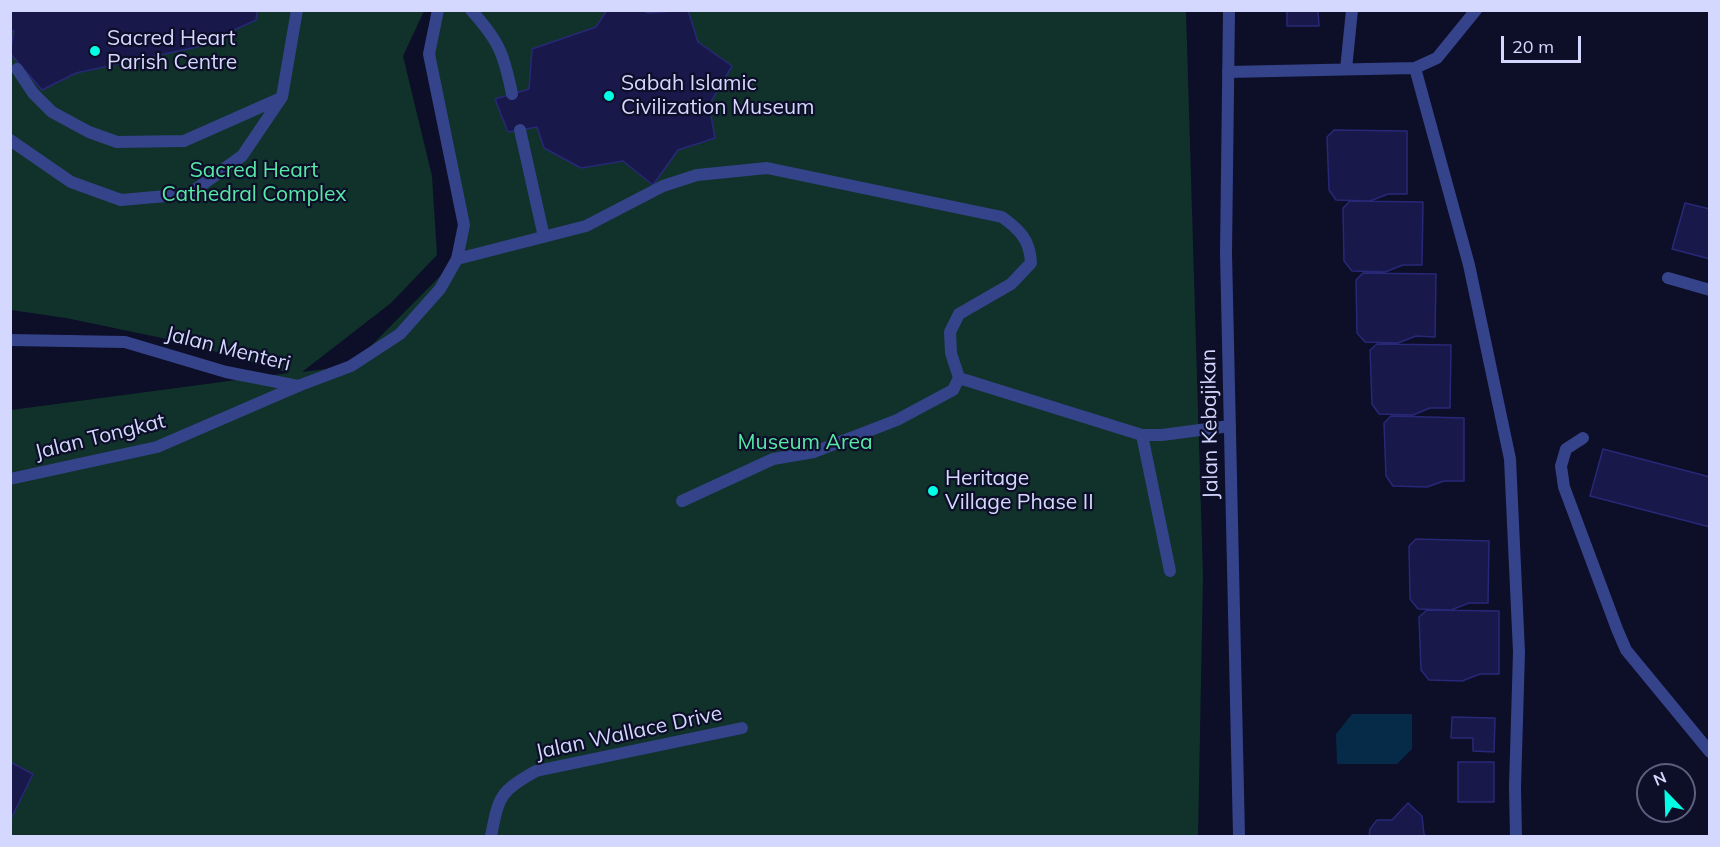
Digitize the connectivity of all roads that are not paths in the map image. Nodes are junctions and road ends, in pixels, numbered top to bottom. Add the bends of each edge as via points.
1 (297, 10) edge
2 (438, 10) edge
3 (471, 10) edge
4 (1229, 10) edge
5 (1352, 10) edge
6 (1476, 10) edge
7 (1414, 68) junction
8 (17, 69) dead end
9 (1346, 69) junction
10 (1228, 72) junction
11 (512, 94) dead end
12 (282, 97) junction
13 (520, 130) dead end
14 (10, 140) edge
15 (544, 237) junction
16 (457, 259) junction
17 (1668, 278) dead end
18 (1710, 290) edge
19 (10, 340) edge
20 (958, 378) junction
21 (298, 386) junction
22 (1230, 426) junction
23 (1142, 435) junction
24 (1583, 438) dead end
25 (10, 479) edge
26 (682, 501) dead end
27 (1170, 571) dead end
28 (742, 728) dead end
29 (1710, 752) edge
30 (490, 837) edge
31 (1239, 837) edge
32 (1516, 837) edge

1 - 12 street
2 - 16 street, Jalan Menteri via 429,54 464,225
3 - 11 street via 491,32 504,56
4 - 10 street, Jalan Kebajikan
5 - 9 street
6 - 7 street via 1437,58
7 - 9 street
7 - 32 street via 1469,265 1510,459 1519,652
8 - 12 street via 52,112 117,142 184,141
9 - 10 street
10 - 22 street, Jalan Kebajikan via 1226,253
12 - 14 street via 242,156 189,194 121,200 71,182
13 - 15 street
15 - 16 street
15 - 20 street via 586,226 663,186 697,175 767,168 1002,217 1022,232 1031,250 1031,263 1011,284 959,314 950,332
16 - 21 street, Jalan Menteri via 440,289 400,334 351,366
17 - 18 street
19 - 21 street, Jalan Menteri via 125,342 226,372
20 - 23 street
20 - 26 street via 953,390 897,420 814,452 773,459
21 - 25 street, Jalan Tongkat via 157,447
22 - 23 street
22 - 31 street, Jalan Kebajikan
23 - 27 street
24 - 29 street via 1566,448 1562,466 1564,487 1617,629 1626,651
28 - 30 street, Jalan Wallace Drive via 536,771 513,784 499,799

